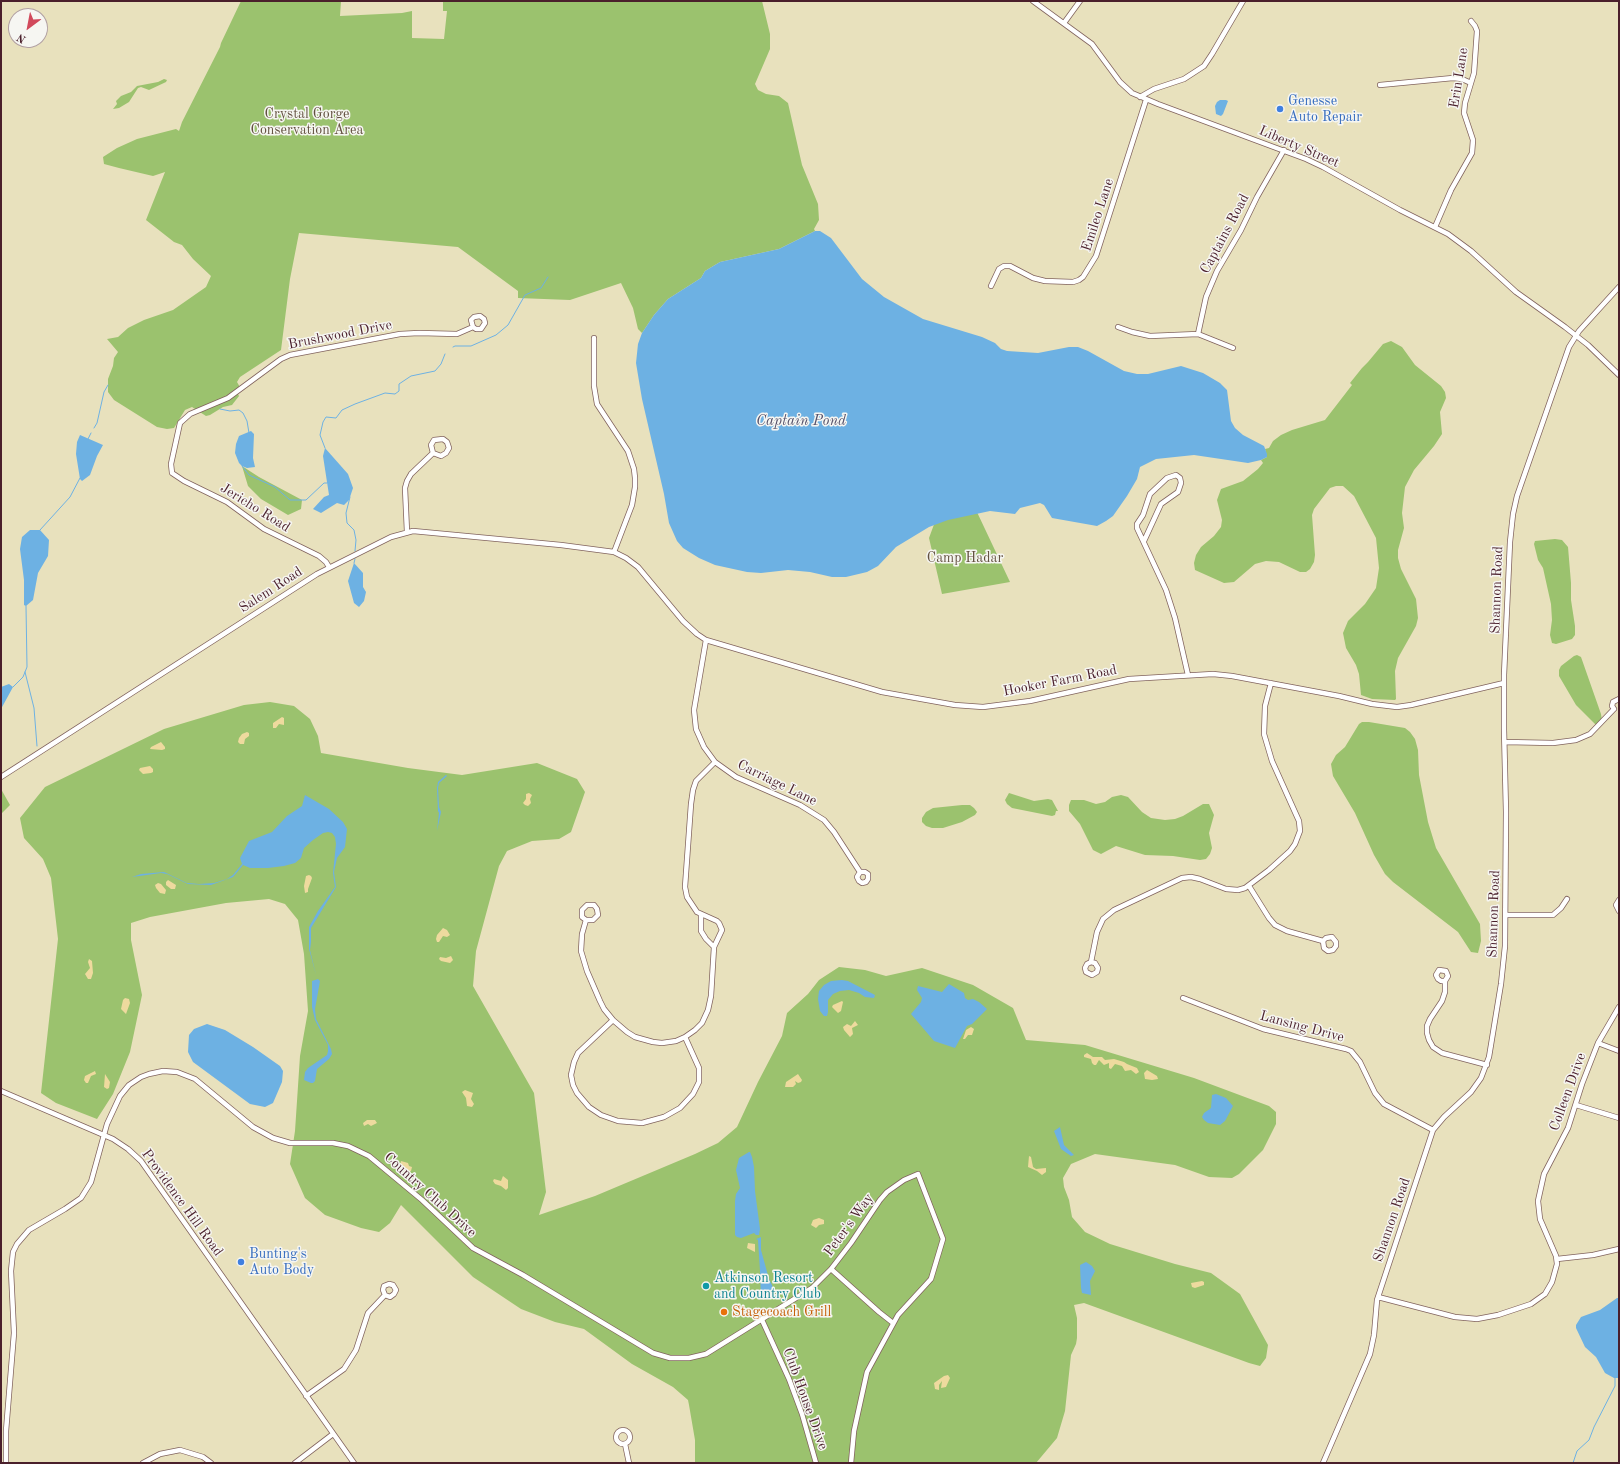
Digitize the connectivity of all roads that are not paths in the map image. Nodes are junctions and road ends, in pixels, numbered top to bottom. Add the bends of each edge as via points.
1 (1033, 1) edge
2 (1080, 1) edge
3 (1243, 1) edge
4 (1471, 21) dead end
5 (1064, 24) junction
6 (1471, 83) junction
7 (1380, 85) dead end
8 (1140, 97) junction
9 (1146, 100) junction
10 (1284, 150) junction
11 (1435, 226) junction
12 (991, 286) dead end
13 (1619, 287) edge
14 (473, 327) dead end
15 (1118, 328) dead end
16 (1198, 334) junction
17 (1576, 336) junction
18 (594, 338) dead end
19 (1233, 348) dead end
20 (1619, 375) edge
21 (433, 453) dead end
22 (171, 468) joint
23 (407, 532) junction
24 (1144, 541) junction
25 (587, 548) joint
26 (614, 552) junction
27 (329, 567) junction
28 (706, 640) junction
29 (1188, 676) junction
30 (1271, 683) junction
31 (1504, 683) junction
32 (1619, 699) edge
33 (1617, 710) edge
34 (1505, 742) junction
35 (715, 762) junction
36 (1, 777) edge
37 (860, 872) dead end
38 (1249, 886) junction
39 (1567, 899) dead end
40 (1619, 900) edge
41 (1619, 911) edge
42 (701, 914) junction
43 (1506, 915) junction
44 (586, 920) dead end
45 (1323, 941) dead end
46 (714, 946) junction
47 (1091, 962) dead end
48 (1445, 980) dead end
49 (1183, 998) dead end
50 (1619, 1007) edge
51 (613, 1020) junction
52 (685, 1037) junction
53 (1598, 1043) junction
54 (1619, 1051) edge
55 (1487, 1065) junction
56 (1, 1091) edge
57 (1576, 1105) junction
58 (1619, 1118) edge
59 (1433, 1130) junction
60 (104, 1135) junction
61 (1619, 1250) edge
62 (1557, 1259) junction
63 (831, 1269) junction
64 (385, 1295) dead end
65 (1378, 1297) junction
66 (762, 1320) junction
67 (893, 1323) junction
68 (306, 1396) junction
69 (333, 1434) junction
70 (625, 1444) dead end
71 (6, 1463) edge
72 (143, 1463) edge
73 (211, 1463) edge
74 (295, 1463) edge
75 (354, 1463) edge
76 (629, 1463) edge
77 (816, 1463) edge
78 (851, 1463) edge
79 (1323, 1463) edge

1 - 5 street, Liberty Street
2 - 5 street
3 - 8 street via 1200,70
4 - 6 street, Erin Lane via 1477,31 1476,59
5 - 8 street, Liberty Street via 1092,44 1124,86
6 - 7 street via 1453,78
6 - 11 street, Erin Lane via 1464,113 1473,140 1472,154 1449,194
8 - 9 street, Liberty Street
9 - 10 street, Liberty Street
9 - 12 street, Emileo Lane via 1096,256 1083,277 1073,282 1046,281 1033,278 1010,266 1004,266 999,269
10 - 11 street, Liberty Street via 1324,167 1400,210
10 - 16 street, Captains Road via 1219,267 1206,297
11 - 17 street, Liberty Street via 1460,242 1512,290
13 - 17 street, Shannon Road
14 - 22 street, Brushwood Drive via 452,335 400,334 308,351 281,359 228,398 182,419
15 - 16 street via 1150,336
16 - 19 street
17 - 20 street, Liberty Street
17 - 31 street, Shannon Road via 1564,359 1513,514
18 - 26 street via 594,386 597,404 628,451 635,478 632,506
21 - 23 street via 407,481
22 - 27 street, Jericho Road via 172,473 180,479 227,502 264,529 322,558
23 - 25 street, Salem Road via 427,531
23 - 27 street, Salem Road
24 - 24 street via 1138,532 1137,524 1143,515 1148,498 1167,478 1176,475 1181,483 1178,492 1161,504
24 - 29 street via 1166,590
25 - 26 street, Hooker Farm Road
26 - 28 street, Hooker Farm Road via 638,567 683,621
27 - 36 street, Salem Road
28 - 29 street, Hooker Farm Road via 882,692 964,706 983,707 1030,701 1120,680
28 - 35 street, Carriage Lane via 694,701 694,720 699,738
29 - 30 street, Hooker Farm Road via 1218,674
30 - 31 street, Hooker Farm Road via 1397,707
30 - 38 street via 1265,706 1264,734 1272,760 1297,815 1300,831 1290,852
31 - 34 street, Shannon Road
32 - 33 street via 1613,702 1612,706
33 - 34 street via 1590,734 1576,740 1553,743
34 - 43 street, Shannon Road
35 - 37 street, Carriage Lane via 736,777 816,814 830,827
35 - 42 street via 696,781 691,804 686,892 691,905
38 - 45 street via 1275,925
38 - 47 street via 1240,890 1226,889 1191,877 1169,883 1106,916 1097,932
39 - 43 street via 1553,915
40 - 41 street via 1616,905
42 - 46 street via 701,930
42 - 46 street via 717,920 721,927 721,934
43 - 55 street, Shannon Road via 1501,984
44 - 51 street via 582,934 582,957 602,1005
46 - 52 street via 708,1010 699,1027
48 - 55 street via 1442,1001 1428,1026 1429,1040 1433,1047 1442,1053
49 - 59 street, Lansing Drive via 1263,1029 1351,1051 1384,1104
50 - 53 street, Colleen Drive
51 - 52 street via 635,1037 653,1042 671,1042
51 - 52 street via 578,1054 571,1075 577,1093 589,1107 618,1121 642,1123 664,1117 680,1108 693,1094 699,1082 699,1068
53 - 54 street
53 - 57 street, Colleen Drive
55 - 59 street, Shannon Road via 1471,1092
56 - 60 street, Providence Hill Road
57 - 58 street
57 - 62 street, Colleen Drive via 1568,1128 1544,1174 1538,1201 1540,1219
59 - 65 street, Shannon Road
60 - 66 street, Country Club Drive via 120,1096 133,1083 159,1072 182,1074 199,1082 252,1127 268,1137 290,1143 334,1143 348,1146 369,1156 422,1200 473,1248 657,1354 670,1358 694,1358 706,1354
60 - 68 street, Providence Hill Road via 128,1149 150,1172
60 - 71 street, Country Club Drive via 87,1190 74,1204 29,1230 13,1252 11,1280 14,1337 6,1431
61 - 62 street
62 - 65 street via 1552,1282 1542,1297 1531,1304 1477,1320 1468,1320
63 - 66 street, Peter's Way via 804,1294
63 - 67 street
63 - 67 street, Peter's Way via 887,1192 918,1174 943,1239 931,1279
64 - 68 street via 368,1313 356,1350 347,1364 339,1373
65 - 79 street, Shannon Road via 1369,1358
66 - 77 street, Club House Drive via 789,1379
67 - 78 street via 867,1372 854,1431
68 - 69 street, Providence Hill Road
69 - 74 street
69 - 75 street, Providence Hill Road
70 - 76 street
72 - 73 street via 160,1454 180,1450 203,1457

